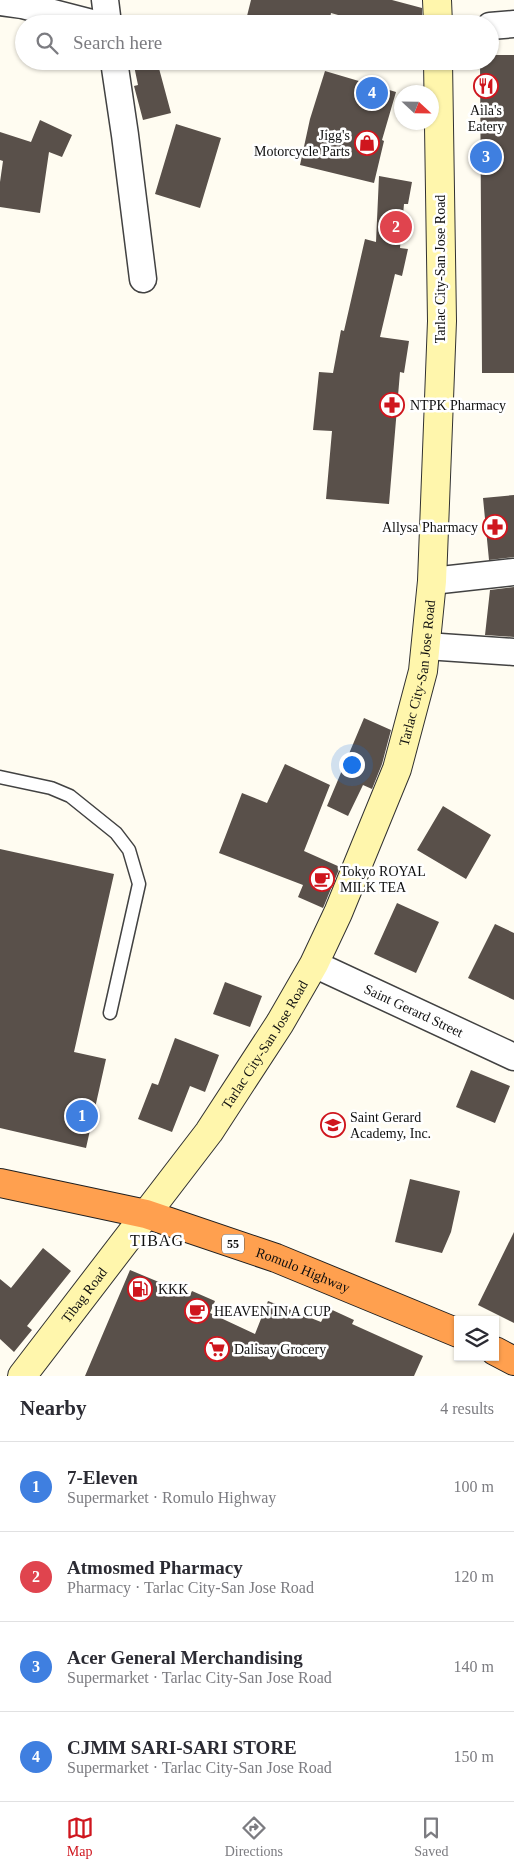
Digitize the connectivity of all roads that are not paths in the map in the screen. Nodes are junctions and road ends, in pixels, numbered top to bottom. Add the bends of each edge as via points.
1 (105, 0) edge
2 (437, 0) edge
3 (0, 2) edge
4 (61, 15) edge
5 (107, 15) edge
6 (438, 15) edge
7 (514, 24) edge
8 (499, 25) edge
9 (115, 70) edge
10 (438, 70) edge
11 (143, 279) dead end
12 (514, 572) edge
13 (432, 581) junction
14 (426, 646) junction
15 (514, 652) edge
16 (0, 777) edge
17 (314, 964) junction
18 (110, 1013) dead end
19 (514, 1057) edge
20 (0, 1183) edge
21 (146, 1214) junction
22 (454, 1332) edge
23 (499, 1353) edge
24 (514, 1361) edge
25 (22, 1376) edge

1 - 5 street
2 - 6 main road
3 - 4 street
7 - 8 street
9 - 11 street
10 - 13 main road, Tarlac City-San Jose Road via 442,322
12 - 13 street
13 - 14 main road, Tarlac City-San Jose Road
14 - 15 street
14 - 17 main road, Tarlac City-San Jose Road via 423,670 397,768
16 - 18 lane via 51,788 70,796 116,834 129,850 139,884
17 - 19 street, Saint Gerard Street
17 - 21 main road, Tarlac City-San Jose Road via 209,1132
20 - 21 highway, Romulo Highway / 55
21 - 22 highway, Romulo Highway / 55 via 276,1258
21 - 25 main road, Tibag Road
23 - 24 highway

